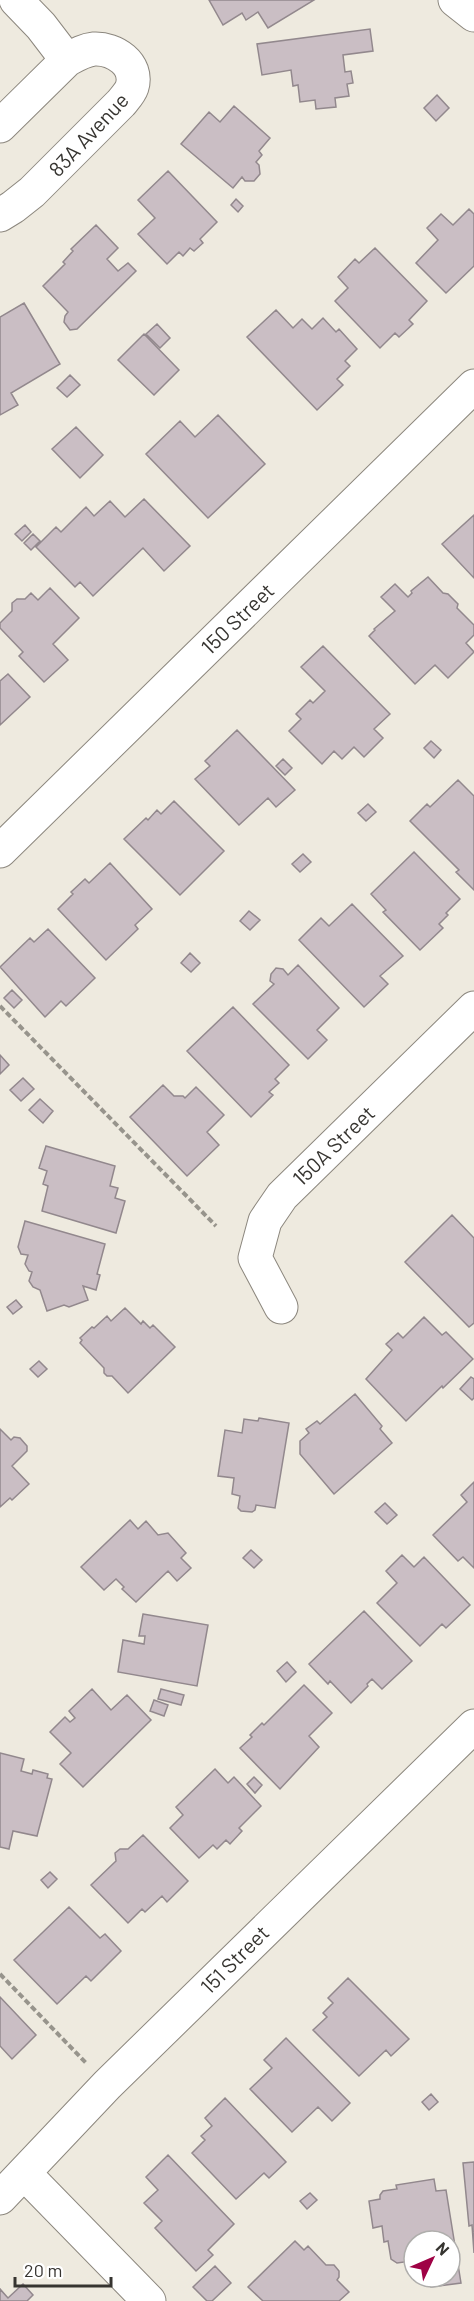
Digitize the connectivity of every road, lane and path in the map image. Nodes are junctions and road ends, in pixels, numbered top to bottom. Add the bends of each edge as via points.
1 (16, 0) edge
2 (454, 0) edge
3 (474, 15) edge
4 (67, 60) junction
5 (0, 126) edge
6 (0, 215) edge
7 (474, 386) edge
8 (0, 851) edge
9 (0, 1006) edge
10 (474, 1008) edge
11 (216, 1226) dead end
12 (281, 1307) dead end
13 (474, 1725) edge
14 (0, 1974) edge
15 (88, 2066) dead end
16 (25, 2174) junction
17 (0, 2198) edge
18 (149, 2301) edge

1 - 4 street
2 - 3 street
4 - 5 street, 83A Avenue
4 - 6 street, 83A Avenue via 94,49 113,52 128,65 132,86 96,130 23,200
7 - 8 street, 150 Street
9 - 11 path
10 - 12 street, 150A Street via 282,1196 265,1221 255,1258
13 - 16 street, 151 Street via 106,2085
14 - 15 path
16 - 17 street, 151 Street
16 - 18 street

